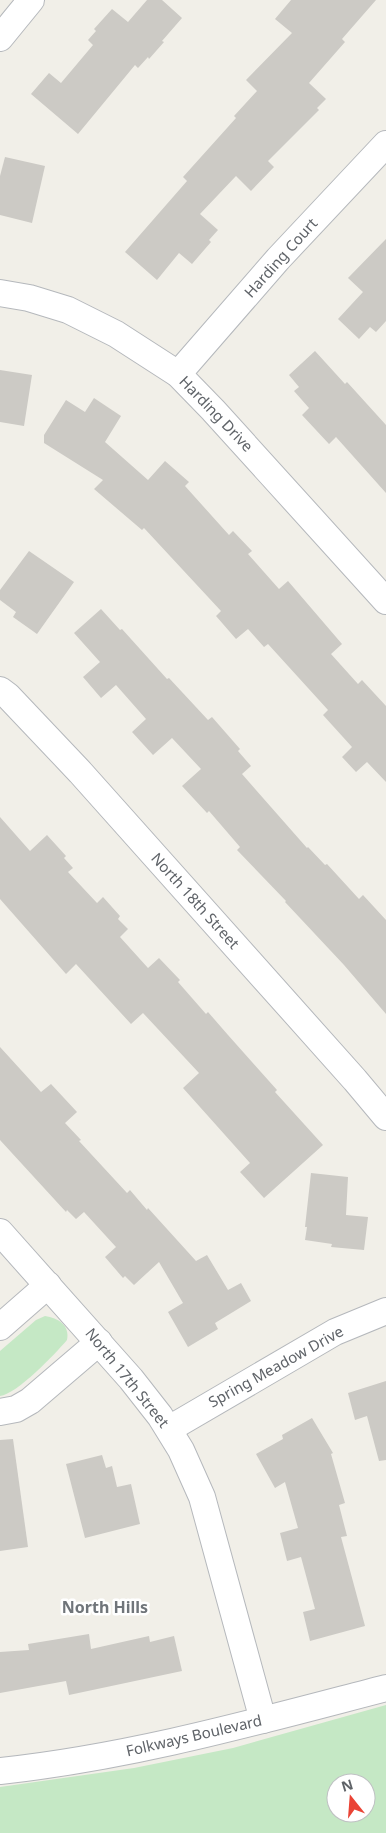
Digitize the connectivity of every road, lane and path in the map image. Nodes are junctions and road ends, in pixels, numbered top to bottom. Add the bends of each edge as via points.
1 (31, 0) edge
2 (0, 38) edge
3 (386, 144) edge
4 (0, 293) edge
5 (178, 374) junction
6 (386, 601) edge
7 (0, 690) edge
8 (386, 1117) edge
9 (0, 1232) edge
10 (48, 1285) junction
11 (386, 1311) edge
12 (0, 1327) edge
13 (99, 1342) junction
14 (0, 1412) edge
15 (169, 1429) junction
16 (386, 1688) edge
17 (263, 1720) junction
18 (0, 1770) edge

1 - 2 street
3 - 5 street, Harding Court
4 - 5 street, Harding Drive via 68,310 116,334
5 - 6 street, Harding Drive
7 - 8 street, North 18th Street via 80,772
9 - 10 street, North 17th Street
10 - 12 street
10 - 13 street, North 17th Street
11 - 15 street, Spring Meadow Drive via 328,1337
13 - 14 street via 30,1401 16,1410
13 - 15 street, North 17th Street
15 - 17 street, North 17th Street via 202,1497
16 - 17 street, Folkways Boulevard
17 - 18 street, Folkways Boulevard via 145,1748

